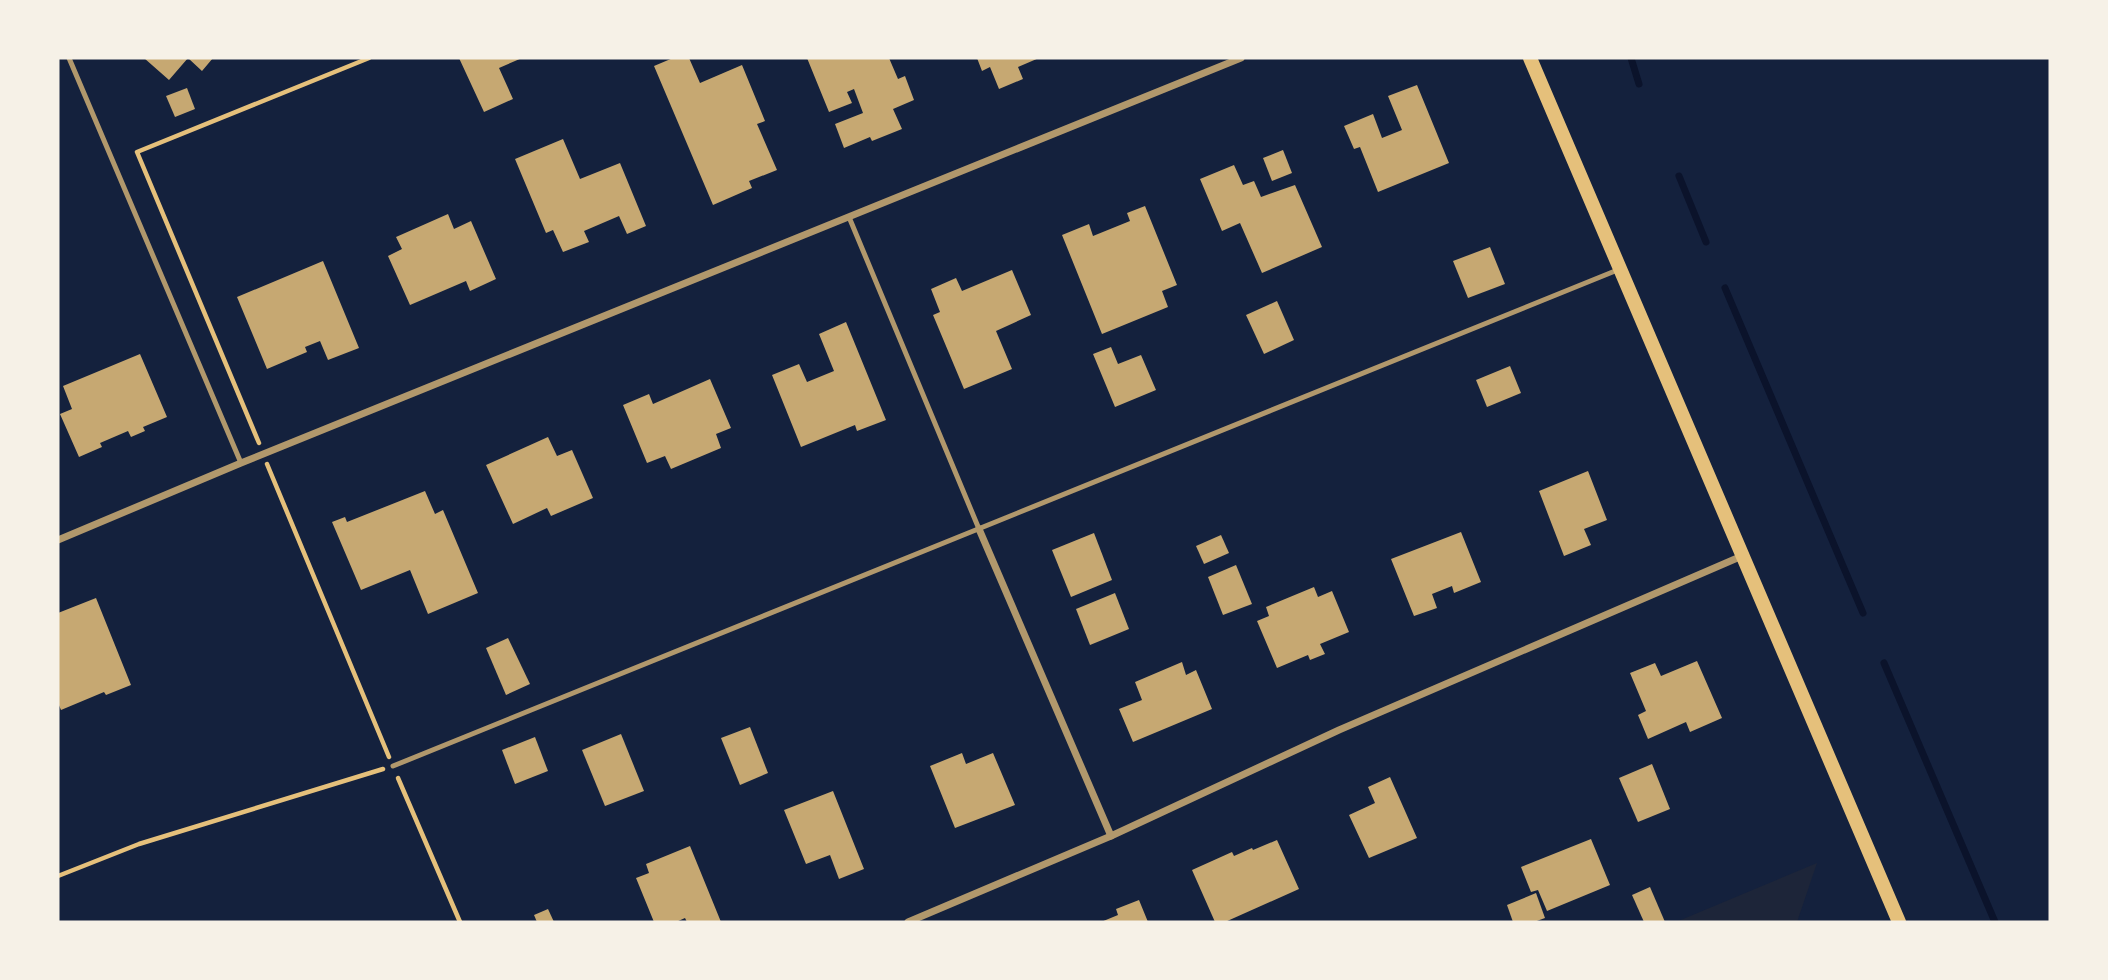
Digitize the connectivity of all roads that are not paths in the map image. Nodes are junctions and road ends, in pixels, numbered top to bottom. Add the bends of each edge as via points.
1 (69, 58) edge
2 (1241, 58) edge
3 (1530, 58) edge
4 (849, 216) junction
5 (1620, 269) junction
6 (241, 463) junction
7 (979, 529) junction
8 (58, 540) edge
9 (1742, 556) junction
10 (393, 766) road end
11 (1111, 836) junction
12 (908, 922) edge
13 (1899, 922) edge

1 - 6 lane
2 - 4 street
3 - 5 main road
4 - 6 street
4 - 7 lane
5 - 7 lane
5 - 9 main road
6 - 8 street
7 - 10 lane
7 - 11 street
9 - 11 street via 1339,730
9 - 13 main road
11 - 12 street

